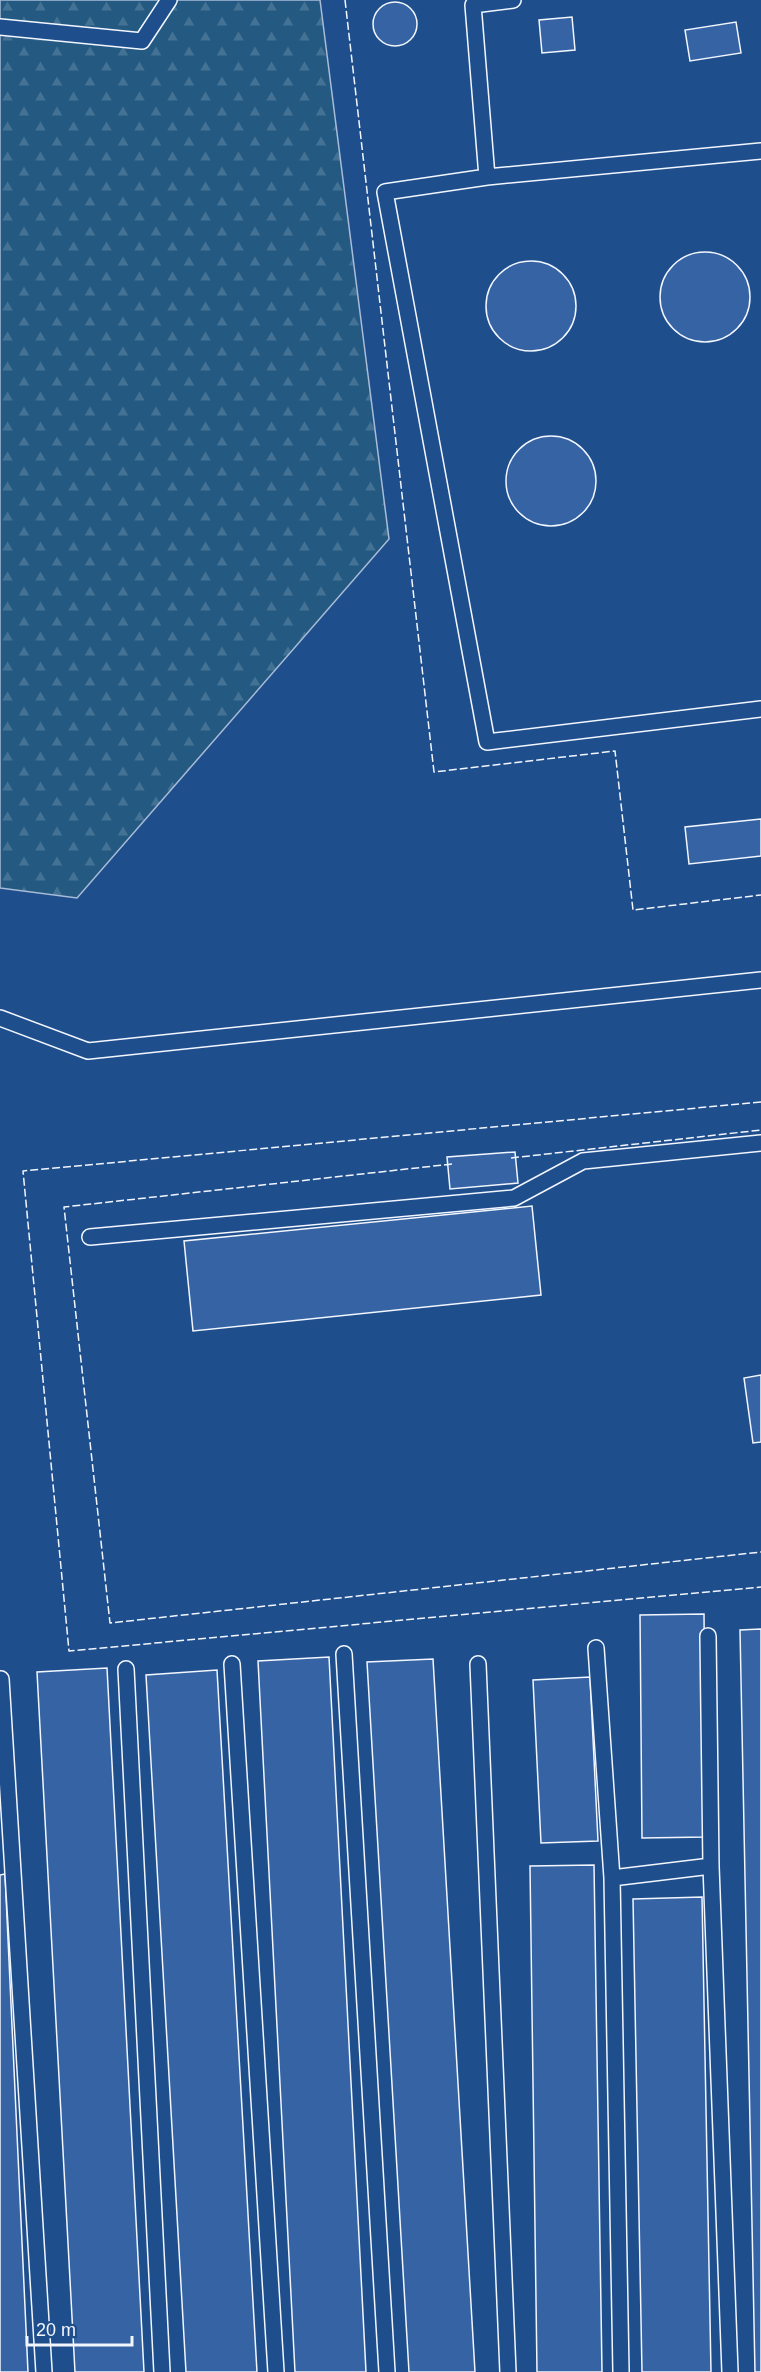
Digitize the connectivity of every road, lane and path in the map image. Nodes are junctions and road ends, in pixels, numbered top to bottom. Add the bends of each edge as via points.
1 (169, 0) edge
2 (513, 0) edge
3 (473, 2) edge
4 (0, 27) edge
5 (761, 151) edge
6 (487, 177) junction
7 (761, 709) edge
8 (761, 980) edge
9 (0, 1018) edge
10 (761, 1143) edge
11 (90, 1237) dead end
12 (708, 1636) dead end
13 (596, 1648) dead end
14 (344, 1654) dead end
15 (232, 1664) dead end
16 (478, 1664) dead end
17 (126, 1669) dead end
18 (2, 1679) edge
19 (711, 1866) junction
20 (612, 1878) junction
21 (44, 2372) edge
22 (162, 2372) edge
23 (276, 2372) edge
24 (387, 2372) edge
25 (508, 2372) edge
26 (621, 2372) edge
27 (730, 2372) edge

1 - 4 lane via 142,41
2 - 3 lane
3 - 6 lane
5 - 6 lane
6 - 7 lane via 385,192 487,742
8 - 9 lane via 88,1051
10 - 11 lane via 584,1161 513,1198
12 - 19 lane
13 - 20 lane
14 - 24 lane
15 - 23 lane
16 - 25 lane
17 - 22 lane
18 - 21 lane
19 - 20 lane
19 - 27 lane
20 - 26 lane

